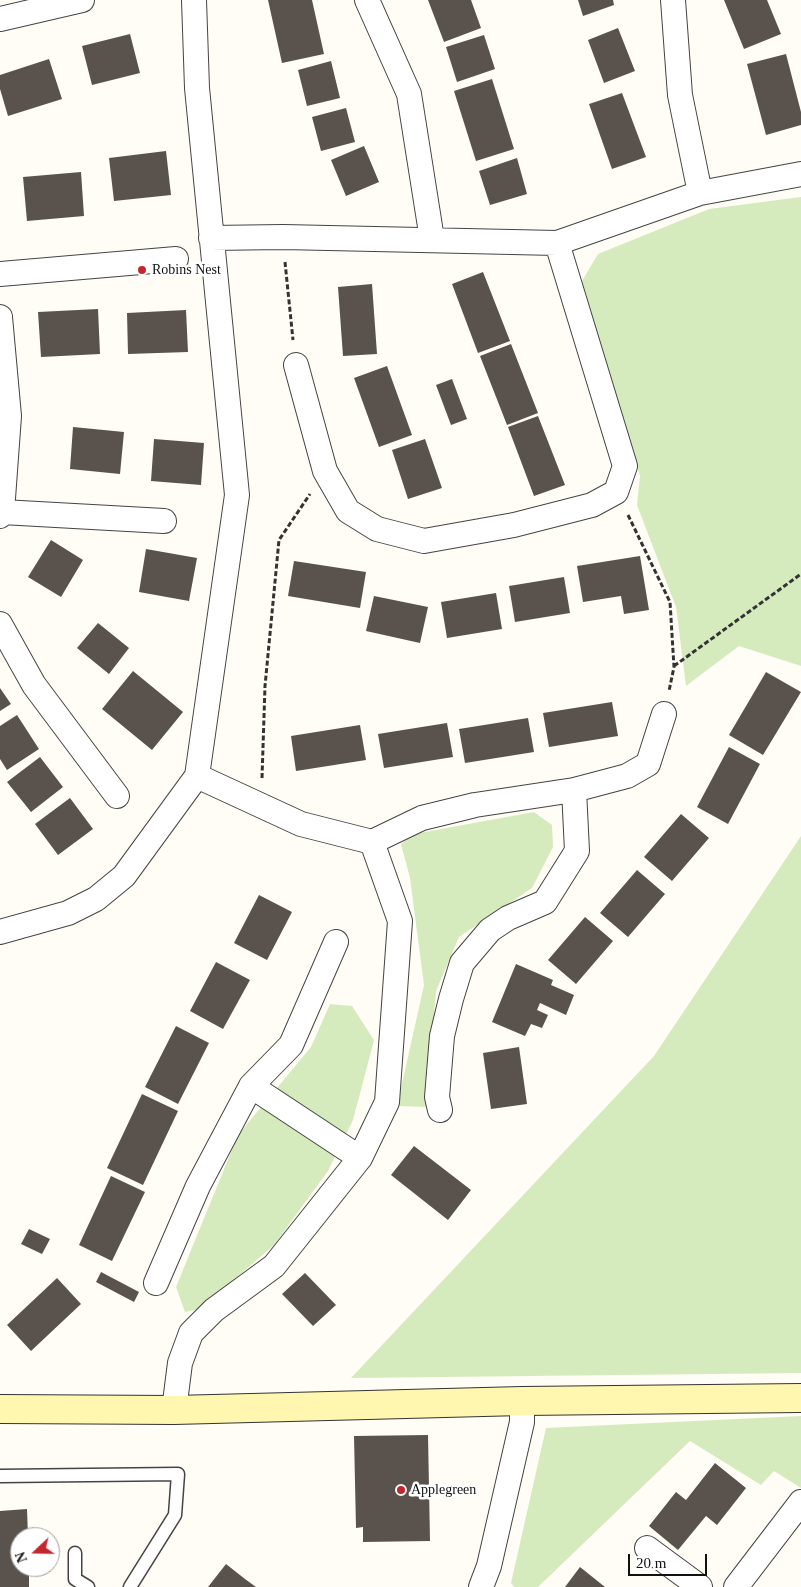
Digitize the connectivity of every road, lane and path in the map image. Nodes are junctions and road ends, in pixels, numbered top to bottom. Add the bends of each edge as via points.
1 (82, 0) edge
2 (194, 0) edge
3 (367, 0) edge
4 (673, 0) edge
5 (0, 19) edge
6 (801, 174) edge
7 (700, 193) junction
8 (283, 237) junction
9 (212, 238) junction
10 (432, 239) junction
11 (557, 242) junction
12 (176, 259) dead end
13 (0, 274) edge
14 (0, 317) edge
15 (296, 366) joint
16 (325, 471) junction
17 (616, 492) junction
18 (1, 514) edge
19 (164, 521) dead end
20 (801, 574) edge
21 (0, 624) edge
22 (674, 667) junction
23 (664, 714) joint
24 (197, 776) junction
25 (574, 790) junction
26 (117, 796) dead end
27 (261, 806) junction
28 (372, 842) junction
29 (0, 932) edge
30 (336, 942) dead end
31 (250, 1086) junction
32 (440, 1110) dead end
33 (360, 1158) junction
34 (156, 1282) dead end
35 (801, 1398) edge
36 (522, 1401) junction
37 (0, 1409) edge
38 (174, 1410) junction
39 (0, 1476) edge
40 (801, 1502) edge
41 (647, 1548) dead end
42 (75, 1553) dead end
43 (88, 1587) edge
44 (130, 1587) edge
45 (481, 1587) edge
46 (700, 1587) edge
47 (736, 1587) edge

1 - 5 street
2 - 9 street via 196,88
3 - 10 street via 409,94
4 - 7 street via 680,95
6 - 7 street
7 - 11 street
8 - 9 street
8 - 10 street
8 - 15 path
9 - 24 street via 237,495
10 - 11 street
11 - 17 street via 625,466
12 - 13 street
14 - 18 street via 9,416
15 - 16 street
16 - 17 street via 348,511 377,529 424,541 514,525 592,506
16 - 27 path via 280,540 265,686
17 - 22 path via 670,602
18 - 19 street
20 - 22 path
21 - 26 street via 34,685
22 - 23 path
23 - 25 street via 648,764 627,776
24 - 27 street
24 - 29 street via 124,876 96,899 68,913
25 - 28 street via 475,805 422,818
25 - 32 street via 577,851 545,902 508,918 490,930 462,963 442,1036 437,1097
27 - 28 street via 301,824
28 - 33 street via 400,921 386,1102
30 - 31 street via 291,1045
31 - 33 street
31 - 34 street via 198,1186
33 - 38 street via 274,1266 214,1310 191,1333 180,1363
35 - 36 main road
36 - 38 main road
36 - 45 street via 522,1422 489,1566
37 - 38 main road
39 - 44 lane via 178,1474 175,1515
40 - 47 street
41 - 46 street
42 - 43 lane via 75,1579

